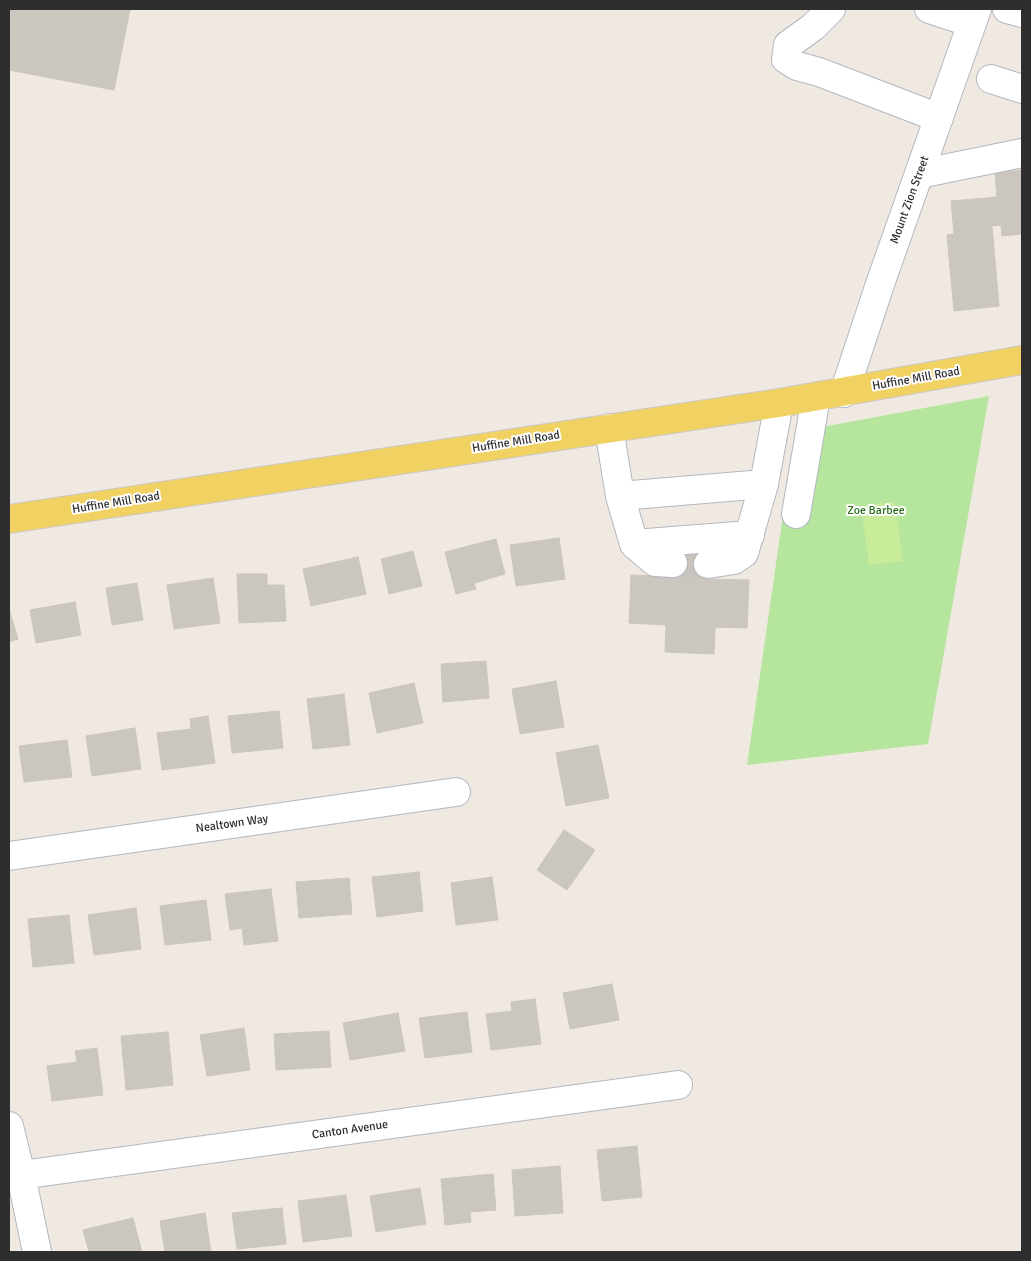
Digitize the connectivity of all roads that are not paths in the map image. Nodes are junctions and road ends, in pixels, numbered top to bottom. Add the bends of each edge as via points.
1 (831, 9) edge
2 (929, 9) edge
3 (1008, 9) edge
4 (1022, 13) edge
5 (975, 16) edge
6 (991, 79) dead end
7 (1022, 88) edge
8 (939, 118) junction
9 (1022, 153) edge
10 (919, 174) junction
11 (1022, 360) edge
12 (844, 393) junction
13 (816, 397) junction
14 (779, 403) junction
15 (609, 428) junction
16 (764, 484) junction
17 (620, 496) junction
18 (796, 514) dead end
19 (9, 519) edge
20 (750, 535) junction
21 (634, 544) junction
22 (673, 563) tunnel mouth
23 (708, 564) tunnel mouth
24 (456, 792) dead end
25 (9, 856) edge
26 (678, 1085) dead end
27 (9, 1126) edge
28 (21, 1175) junction
29 (37, 1252) edge

1 - 8 street via 788,45 786,59 797,66
2 - 5 street
3 - 4 street
5 - 8 street, Mount Zion Street
6 - 7 street
8 - 10 street, Mount Zion Street
9 - 10 street
10 - 12 street, Mount Zion Street
11 - 12 main road, Huffine Mill Road
12 - 13 main road, Huffine Mill Road
13 - 14 main road, Huffine Mill Road
13 - 18 street
14 - 15 main road, Huffine Mill Road
14 - 16 street
15 - 17 street
15 - 19 main road, Huffine Mill Road
16 - 17 street
16 - 20 street
17 - 21 street
20 - 21 street
20 - 23 street via 744,553 739,557
21 - 22 street via 655,562
24 - 25 street, Nealtown Way
26 - 28 street, Canton Avenue
27 - 28 street
28 - 29 street

